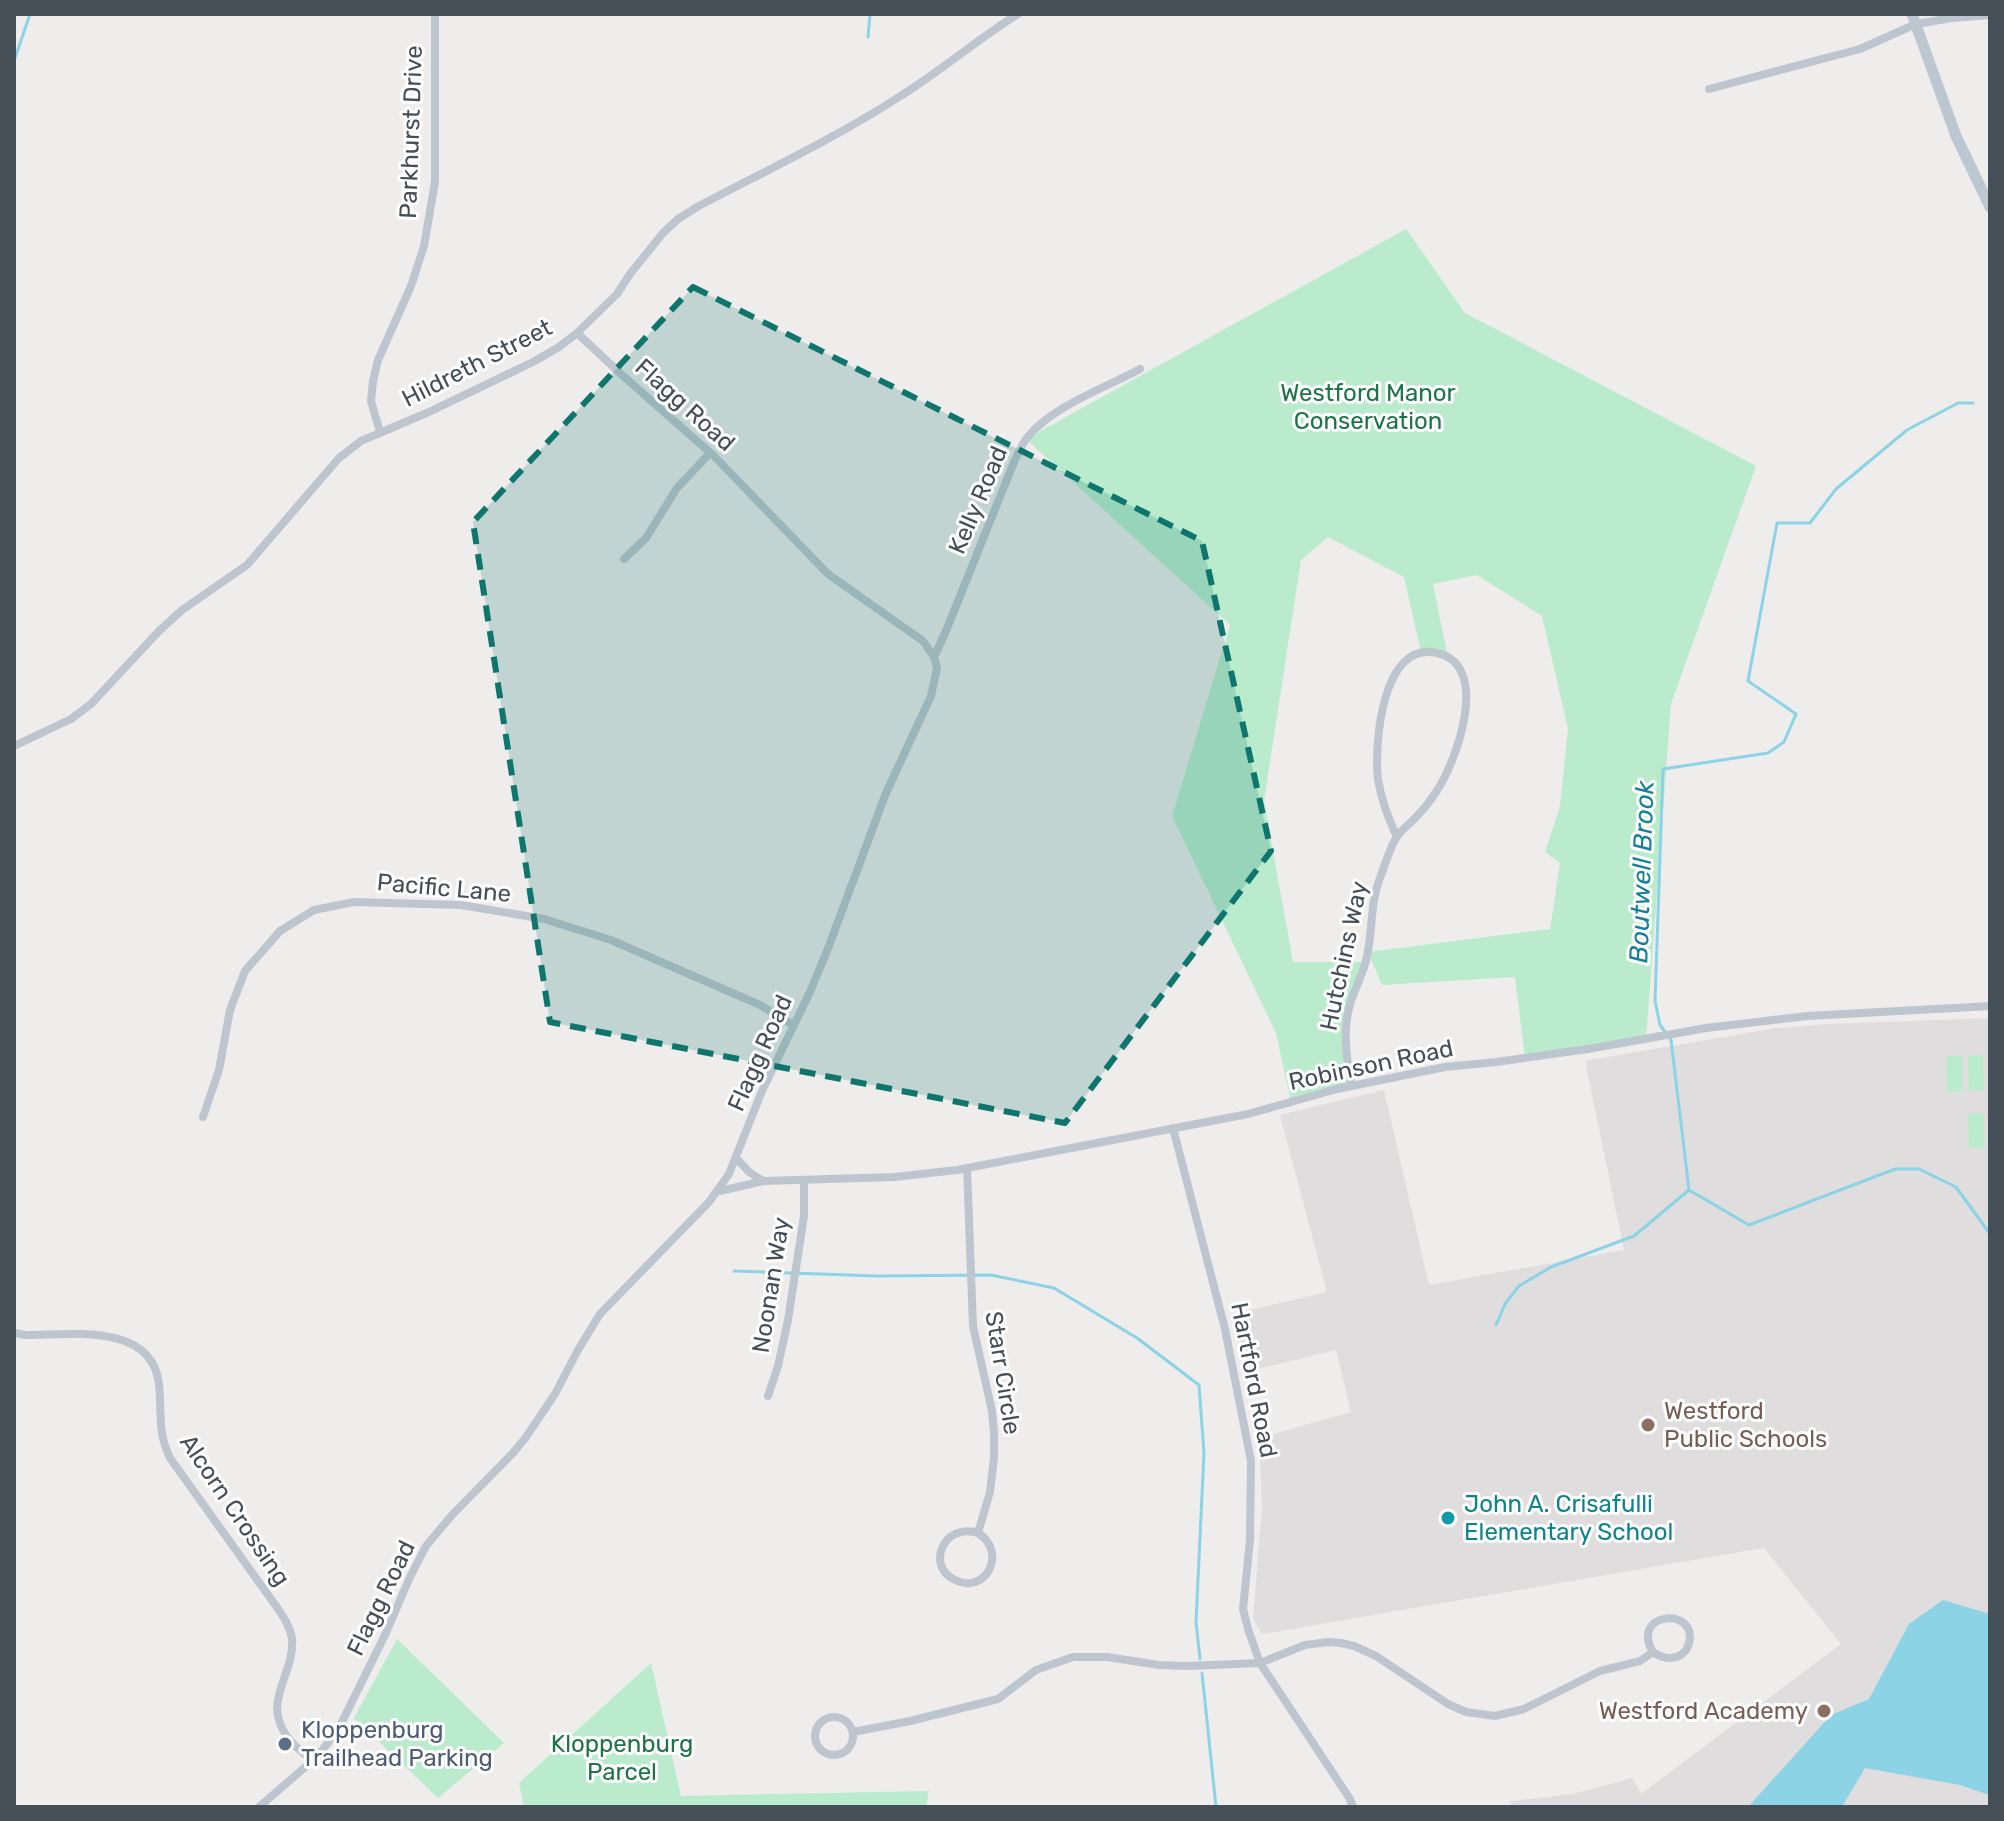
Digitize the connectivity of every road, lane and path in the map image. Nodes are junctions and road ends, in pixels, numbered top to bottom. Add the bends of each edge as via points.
1 (435, 14) edge
2 (1018, 14) edge
3 (1990, 15) edge
4 (1914, 19) edge
5 (1709, 89) dead end
6 (1990, 207) edge
7 (577, 333) junction
8 (1140, 369) dead end
9 (380, 432) junction
10 (710, 453) junction
11 (624, 559) dead end
12 (934, 657) junction
13 (14, 746) edge
14 (1397, 837) junction
15 (1990, 1006) edge
16 (793, 1025) junction
17 (1352, 1086) junction
18 (203, 1117) dead end
19 (1173, 1128) junction
20 (736, 1158) junction
21 (967, 1168) junction
22 (804, 1180) junction
23 (764, 1181) junction
24 (717, 1192) junction
25 (14, 1333) edge
26 (768, 1396) dead end
27 (978, 1533) junction
28 (1653, 1652) junction
29 (1260, 1663) junction
30 (853, 1732) junction
31 (313, 1761) junction
32 (259, 1807) edge
33 (1353, 1807) edge

1 - 9 street, Parkhurst Drive via 435,182 424,246 373,381 371,401
2 - 7 street, Hildreth Street via 866,118 678,219 617,294
3 - 4 street
4 - 5 street via 1860,49
4 - 6 main road via 1956,136
7 - 9 street, Hildreth Street via 533,362
7 - 10 street, Flagg Road
8 - 12 street, Kelly Road via 1084,396 1026,439
9 - 13 street, Hildreth Street via 339,458 247,565 182,610 91,704
10 - 11 street
10 - 12 street, Flagg Road via 821,568 923,641
12 - 16 street, Flagg Road via 931,696
14 - 14 street, Hutchins Way via 1377,768 1382,709 1402,663 1435,652 1454,662 1462,674 1464,722 1437,791
14 - 17 street, Hutchins Way via 1376,889 1366,962 1347,1015
15 - 17 street, Robinson Road via 1767,1020 1445,1067
16 - 18 street, Pacific Lane via 760,1005 611,940 544,919 461,905 354,902 314,910 280,931 245,971
16 - 20 street, Flagg Road
17 - 19 street, Robinson Road
19 - 21 street, Robinson Road
19 - 29 street, Hartford Road via 1216,1292 1251,1461 1243,1609
20 - 23 street
20 - 24 street, Flagg Road
21 - 22 street, Robinson Road
21 - 27 street, Starr Circle via 973,1326 995,1445 990,1492
22 - 23 street, Robinson Road
22 - 26 street, Noonan Way via 794,1279
23 - 24 street, Robinson Road
24 - 31 street, Flagg Road via 600,1314 526,1437 426,1546 339,1728
25 - 31 street, Alcorn Crossing via 110,1336 131,1343 149,1359 158,1378 160,1430 170,1458 289,1628 292,1649 277,1698 278,1719 287,1738
27 - 27 street via 962,1531 944,1543 941,1564 956,1580 977,1581 992,1565 992,1549
28 - 28 street via 1648,1635 1654,1623 1671,1617 1683,1623 1689,1640 1681,1655 1673,1659
28 - 29 street via 1591,1675 1524,1709 1495,1716 1448,1704 1376,1656 1341,1643 1305,1645
29 - 30 street via 1187,1666 1073,1657 1036,1670 998,1699
29 - 33 street, Hartford Road
30 - 30 street via 851,1745 842,1754 824,1753 815,1743 815,1730 829,1717 847,1721
31 - 32 street, Flagg Road

